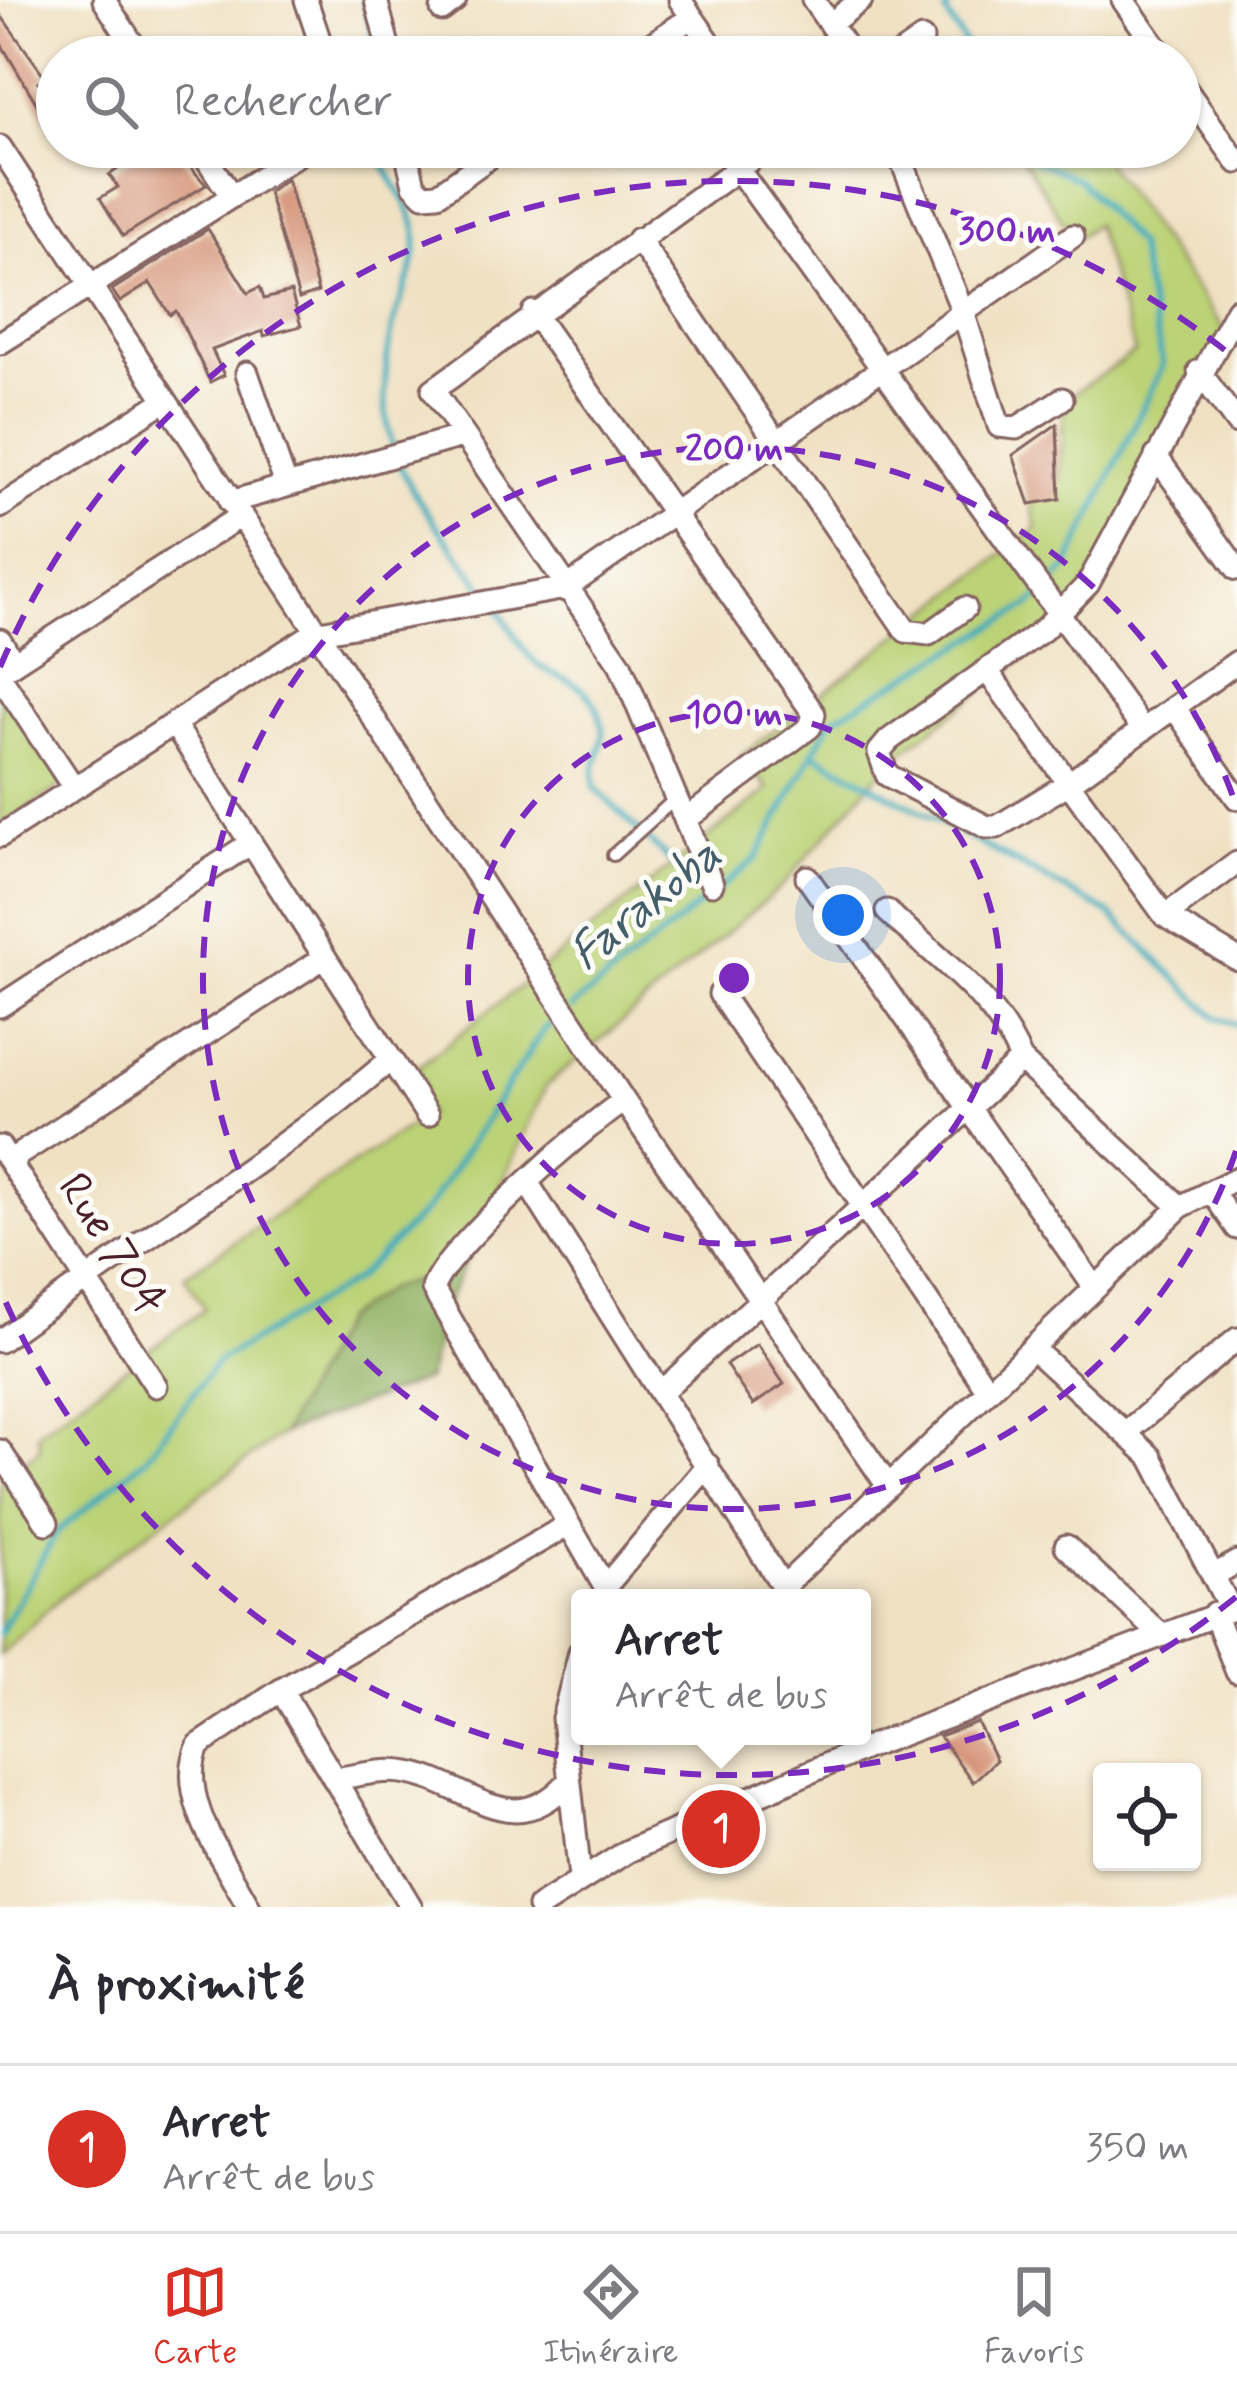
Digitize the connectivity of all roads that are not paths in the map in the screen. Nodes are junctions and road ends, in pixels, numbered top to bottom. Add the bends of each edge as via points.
1 (104, 0) edge
2 (306, 0) edge
3 (376, 0) edge
4 (813, 0) edge
5 (861, 0) edge
6 (1123, 0) edge
7 (686, 8) edge
8 (830, 24) junction
9 (127, 36) edge
10 (318, 36) edge
11 (385, 36) edge
12 (662, 36) edge
13 (705, 36) edge
14 (839, 36) edge
15 (1148, 36) edge
16 (1201, 111) edge
17 (0, 148) edge
18 (1237, 162) edge
19 (213, 168) edge
20 (274, 168) edge
21 (410, 168) edge
22 (475, 168) edge
23 (905, 168) edge
24 (738, 169) joint
25 (230, 194) junction
26 (1073, 236) dead end
27 (638, 239) junction
28 (89, 286) junction
29 (1237, 309) edge
30 (533, 312) junction
31 (963, 312) junction
32 (0, 344) edge
33 (881, 369) junction
34 (1199, 371) junction
35 (247, 373) dead end
36 (1062, 399) dead end
37 (164, 401) junction
38 (1237, 423) edge
39 (462, 436) junction
40 (776, 440) junction
41 (1156, 456) junction
42 (286, 485) junction
43 (0, 507) edge
44 (234, 510) junction
45 (673, 512) junction
46 (1237, 569) edge
47 (566, 588) junction
48 (964, 608) dead end
49 (1056, 610) junction
50 (314, 633) junction
51 (0, 640) edge
52 (1237, 662) edge
53 (5, 670) edge
54 (988, 672) junction
55 (1174, 707) junction
56 (174, 724) junction
57 (1142, 730) junction
58 (1070, 783) junction
59 (74, 788) junction
60 (676, 798) junction
61 (1237, 798) edge
62 (685, 820) junction
63 (0, 836) edge
64 (251, 843) junction
65 (613, 854) dead end
66 (1237, 863) edge
67 (807, 877) dead end
68 (712, 884) dead end
69 (887, 911) dead end
70 (1165, 916) junction
71 (325, 957) junction
72 (1237, 959) edge
73 (720, 994) dead end
74 (0, 1006) edge
75 (391, 1059) junction
76 (1021, 1060) junction
77 (624, 1101) junction
78 (969, 1108) junction
79 (427, 1114) dead end
80 (5, 1154) edge
81 (1237, 1178) edge
82 (529, 1185) junction
83 (1212, 1192) junction
84 (864, 1205) junction
85 (1180, 1207) junction
86 (1237, 1228) edge
87 (86, 1278) junction
88 (1095, 1288) junction
89 (761, 1300) junction
90 (0, 1341) edge
91 (1235, 1346) edge
92 (1032, 1348) junction
93 (157, 1386) dead end
94 (988, 1390) junction
95 (661, 1392) junction
96 (1125, 1432) junction
97 (0, 1450) edge
98 (708, 1465) junction
99 (889, 1486) junction
100 (47, 1522) dead end
101 (568, 1525) junction
102 (1066, 1546) dead end
103 (1237, 1562) edge
104 (1213, 1576) junction
105 (604, 1589) edge
106 (609, 1589) edge
107 (785, 1589) edge
108 (790, 1589) edge
109 (1227, 1610) edge
110 (1160, 1634) junction
111 (1237, 1672) edge
112 (571, 1687) edge
113 (281, 1690) junction
114 (871, 1739) edge
115 (856, 1745) edge
116 (334, 1779) junction
117 (568, 1782) junction
118 (580, 1878) junction
119 (552, 1903) edge
120 (249, 1907) edge
121 (411, 1907) edge

1 - 9 street
2 - 10 street
3 - 11 street
4 - 8 street
5 - 8 street
6 - 15 street
7 - 12 street
7 - 13 street
8 - 14 street
16 - 18 street
17 - 28 street
19 - 25 street
20 - 25 street
21 - 22 street via 424,195
23 - 31 street
24 - 27 street
24 - 33 street
25 - 28 street
26 - 31 street
27 - 30 street
27 - 40 street
28 - 32 street
28 - 37 street
29 - 34 street
30 - 39 street via 436,385 435,397
30 - 45 street
31 - 33 street
31 - 36 street via 999,426 1017,428
33 - 40 street
33 - 49 street
34 - 38 street
34 - 41 street
35 - 42 street
37 - 43 street
37 - 44 street
39 - 42 street
39 - 47 street
40 - 45 street
40 - 48 street via 906,631 928,634
41 - 46 street
41 - 49 street via 1097,571
42 - 44 street
44 - 50 street
44 - 53 street
45 - 47 street
45 - 62 street via 814,714 805,731
47 - 50 street
47 - 60 street via 620,664
49 - 54 street
49 - 57 street
50 - 56 street
50 - 77 street
51 - 53 street
52 - 55 street
53 - 59 street
54 - 58 street
54 - 58 street via 889,740 879,752 887,776 987,827
55 - 57 street
55 - 61 street
56 - 59 street
56 - 64 street
57 - 58 street
58 - 70 street
59 - 63 street
60 - 62 street
60 - 65 lane
62 - 68 street
64 - 71 street
64 - 74 street
66 - 70 street
67 - 78 street
69 - 76 street via 986,1004
70 - 72 street
71 - 75 street
71 - 80 street
73 - 84 street
75 - 79 street
75 - 87 street via 308,1131
76 - 78 street
76 - 85 street
77 - 82 street via 568,1141
77 - 89 street
78 - 84 street
78 - 88 street
80 - 87 street, Rue 704
81 - 83 street
82 - 95 street
82 - 101 street via 447,1261 433,1289
83 - 85 street
83 - 86 street
84 - 89 street
84 - 94 street
85 - 88 street
87 - 90 street
87 - 93 street, Rue 704
88 - 92 street
89 - 95 street
89 - 99 street
91 - 96 street
92 - 94 street
92 - 96 street
94 - 99 street
95 - 98 street
96 - 104 street via 1164,1476
97 - 100 street
98 - 106 street
98 - 107 street
99 - 108 street
101 - 105 street
101 - 113 street
102 - 110 street
103 - 104 street
104 - 109 street
109 - 110 street
109 - 111 street
110 - 114 street
112 - 117 street via 563,1718
113 - 116 street
113 - 120 street via 199,1745 192,1758 200,1815
115 - 118 street
116 - 117 street via 400,1771 504,1812 550,1802
116 - 121 street
117 - 118 street
118 - 119 street

